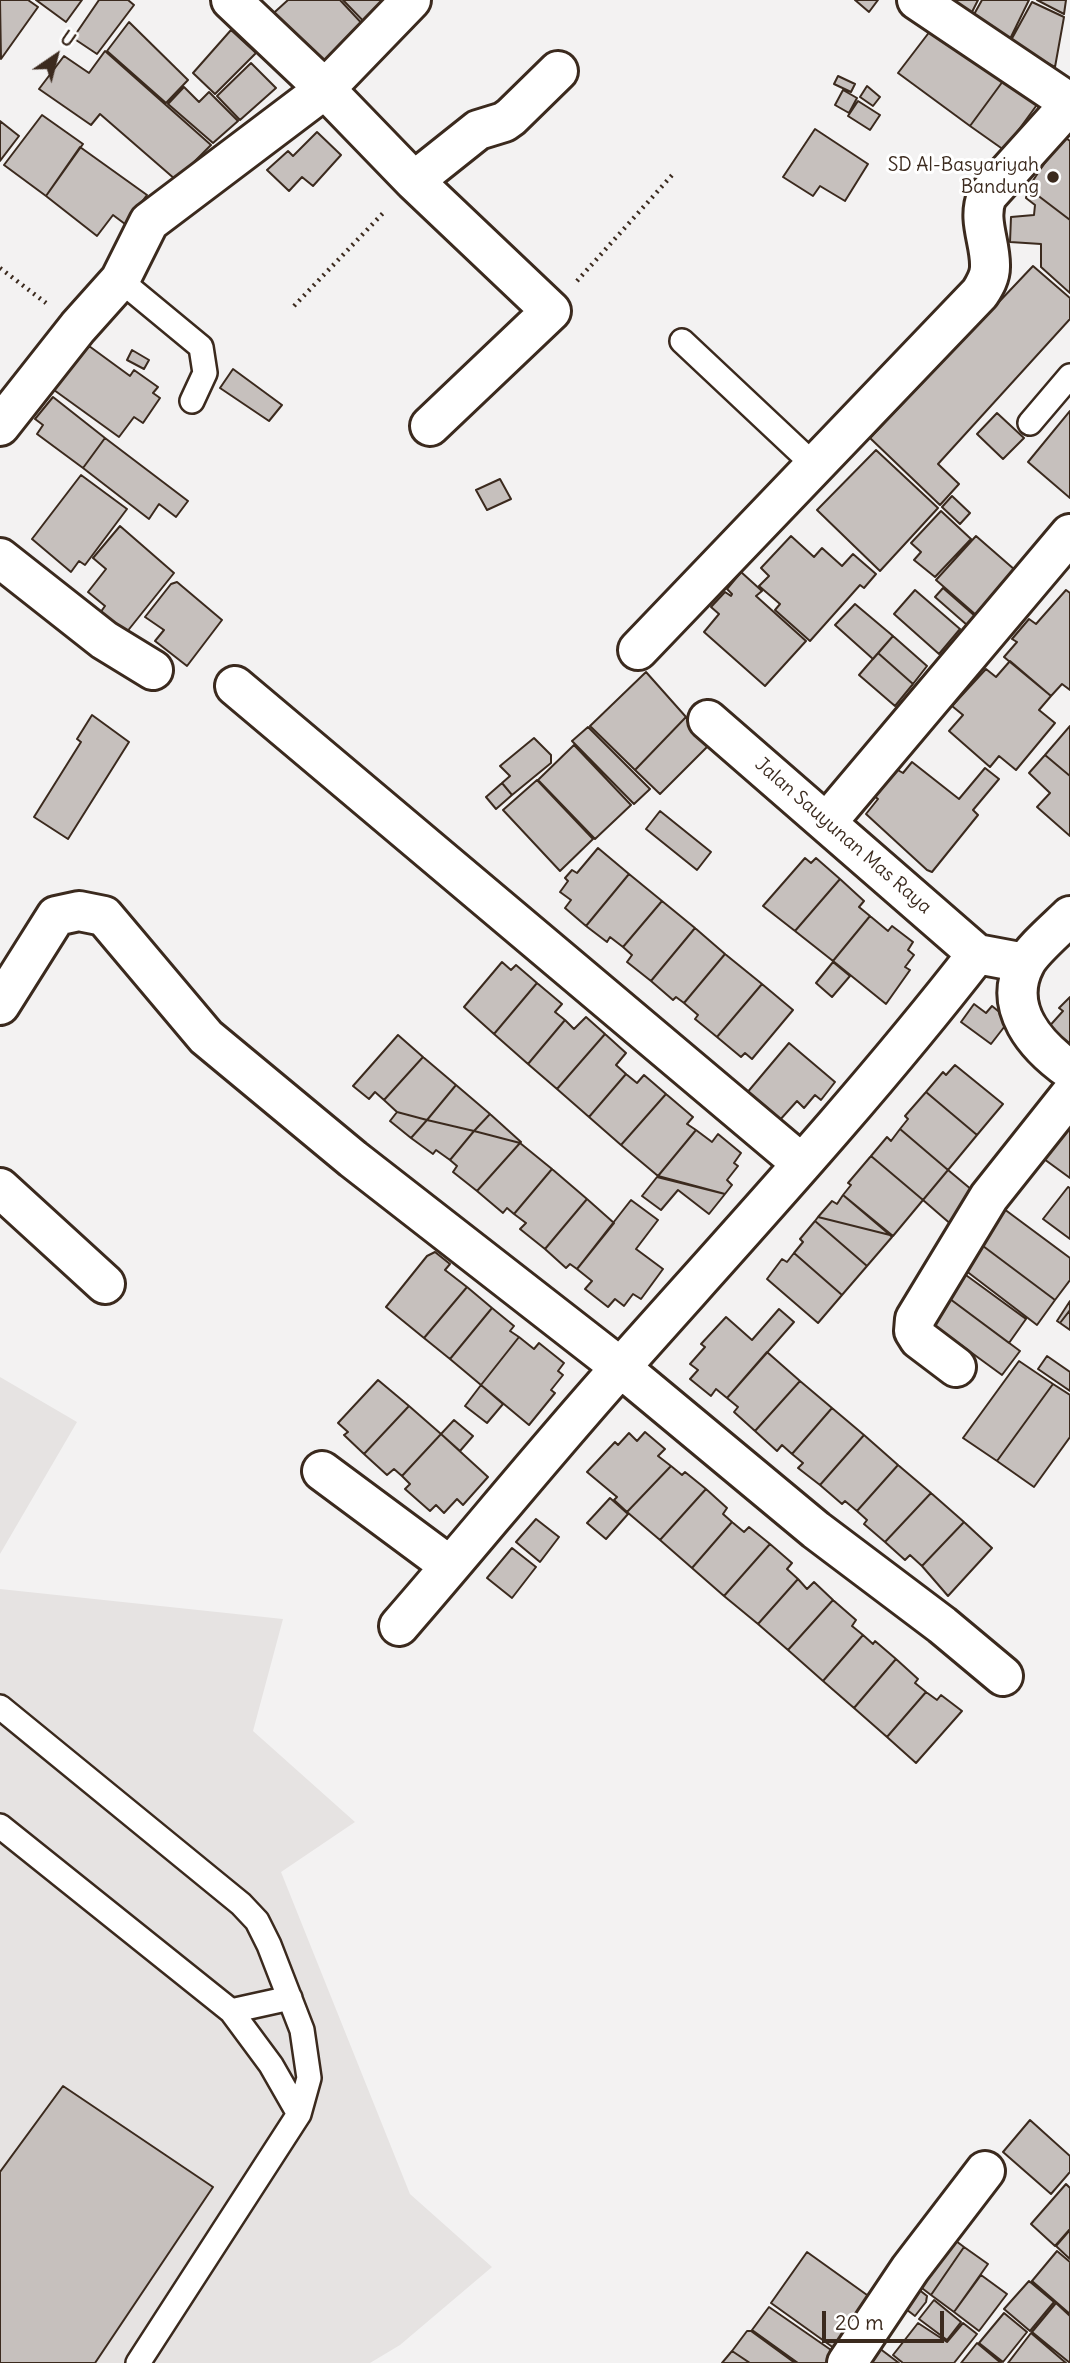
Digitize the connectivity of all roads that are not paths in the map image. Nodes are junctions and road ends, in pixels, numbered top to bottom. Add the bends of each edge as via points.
1 (231, 0) edge
2 (411, 0) edge
3 (917, 0) edge
4 (558, 71) dead end
5 (325, 89) junction
6 (1070, 104) edge
7 (414, 181) junction
8 (120, 280) junction
9 (682, 341) dead end
10 (1070, 376) edge
11 (192, 401) dead end
12 (1030, 423) dead end
13 (0, 426) edge
14 (430, 426) dead end
15 (815, 466) junction
16 (1070, 534) edge
17 (0, 558) edge
18 (638, 650) dead end
19 (153, 670) dead end
20 (234, 686) dead end
21 (708, 720) dead end
22 (827, 822) junction
23 (1067, 925) edge
24 (976, 954) junction
25 (1025, 964) junction
26 (0, 1005) edge
27 (1070, 1070) edge
28 (1070, 1095) edge
29 (801, 1163) junction
30 (0, 1188) edge
31 (106, 1284) dead end
32 (620, 1367) junction
33 (956, 1367) dead end
34 (322, 1471) dead end
35 (450, 1566) junction
36 (398, 1626) dead end
37 (1003, 1676) dead end
38 (0, 1707) edge
39 (0, 1826) edge
40 (290, 1998) junction
41 (231, 2011) junction
42 (299, 2114) junction
43 (985, 2171) dead end
44 (138, 2363) edge
45 (848, 2363) edge

1 - 5 street
2 - 5 street
3 - 6 street
4 - 7 street via 511,117 478,130
5 - 7 street
5 - 8 street via 149,222
6 - 15 street via 987,196 983,207 990,267 981,293
7 - 14 street via 551,310
8 - 11 lane via 201,347 205,373
8 - 13 street
9 - 15 lane
10 - 12 lane
15 - 18 street
16 - 22 street
17 - 19 street via 104,640
20 - 29 street
21 - 22 street, Jalan Sauyunan Mas Raya
22 - 24 street, Jalan Sauyunan Mas Raya
23 - 25 street
24 - 25 street
24 - 29 street
25 - 27 street via 1017,994 1028,1031 1044,1051
26 - 32 street via 56,916 79,911 104,916 206,1037 353,1159
28 - 33 street via 989,1197 915,1319 919,1339
29 - 32 street
30 - 31 street
32 - 35 street
32 - 37 street via 816,1530
34 - 35 street
35 - 36 street
38 - 40 lane via 241,1904 257,1921
39 - 41 lane
40 - 41 lane
40 - 42 lane via 302,2030 309,2078
41 - 42 lane via 271,2065
42 - 44 lane
43 - 45 street via 910,2269

